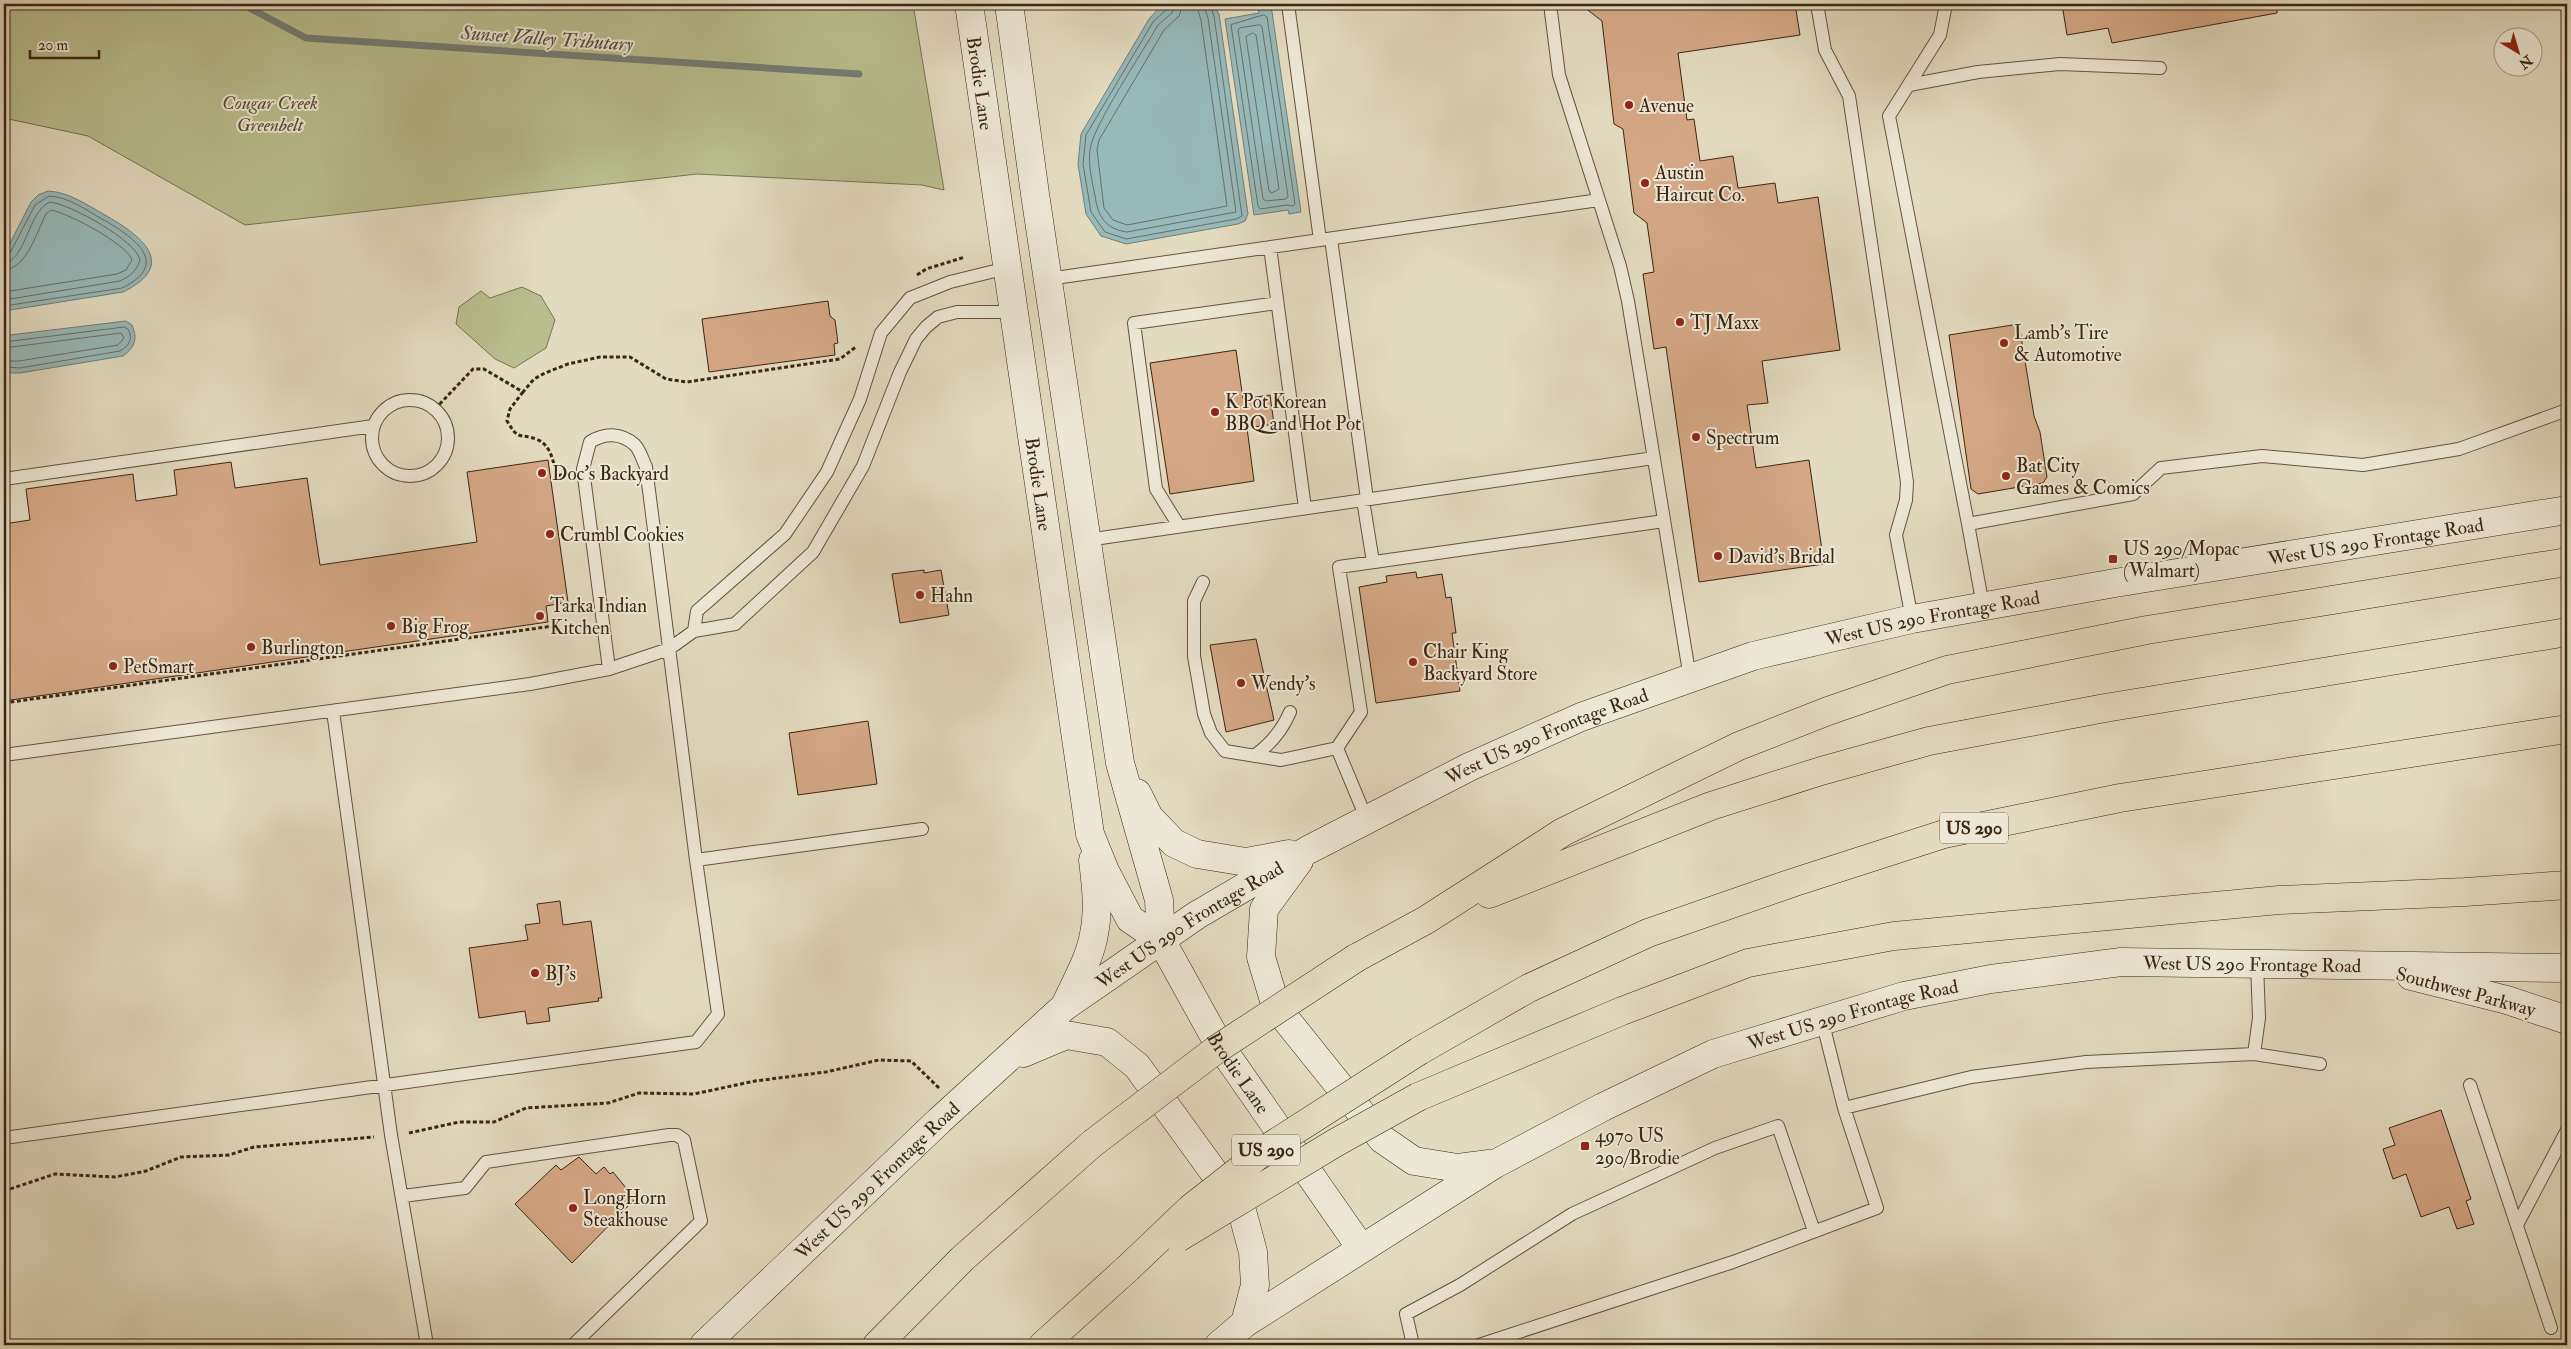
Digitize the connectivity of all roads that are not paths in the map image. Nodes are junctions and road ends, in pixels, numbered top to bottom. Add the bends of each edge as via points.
1 (969, 4) edge
2 (1009, 4) edge
3 (1288, 4) edge
4 (1550, 4) edge
5 (1817, 4) edge
6 (1946, 4) edge
7 (2160, 68) dead end
8 (1908, 84) junction
9 (985, 115) junction
10 (1599, 200) junction
11 (1325, 240) junction
12 (1270, 248) junction
13 (1007, 268) junction
14 (1048, 279) junction
15 (1277, 303) junction
16 (1014, 312) junction
17 (2567, 410) edge
18 (373, 426) junction
19 (1654, 458) junction
20 (4, 479) edge
21 (1365, 499) junction
22 (1304, 508) junction
23 (2567, 510) edge
24 (1664, 521) junction
25 (1968, 524) junction
26 (1179, 526) junction
27 (1087, 540) junction
28 (1372, 562) junction
29 (2566, 563) edge
30 (1202, 582) dead end
31 (1983, 606) junction
32 (1912, 619) junction
33 (694, 631) junction
34 (2567, 632) edge
35 (669, 649) junction
36 (609, 669) junction
37 (1690, 678) junction
38 (334, 711) junction
39 (1290, 712) dead end
40 (2567, 729) edge
41 (1336, 748) junction
42 (4, 755) edge
43 (1254, 756) junction
44 (1120, 762) junction
45 (1367, 820) junction
46 (922, 829) dead end
47 (1090, 834) junction
48 (1308, 850) junction
49 (696, 860) junction
50 (2567, 885) edge
51 (1426, 920) junction
52 (1161, 940) junction
53 (2257, 963) junction
54 (2363, 965) junction
55 (2567, 968) edge
56 (1064, 1007) junction
57 (1822, 1020) junction
58 (2567, 1020) edge
59 (2254, 1054) junction
60 (1005, 1061) junction
61 (2320, 1064) dead end
62 (385, 1085) junction
63 (2470, 1085) dead end
64 (1844, 1108) junction
65 (2567, 1130) edge
66 (4, 1138) edge
67 (1495, 1164) junction
68 (403, 1196) junction
69 (2517, 1225) junction
70 (1814, 1231) junction
71 (1361, 1248) junction
72 (1127, 1269) junction
73 (1245, 1323) junction
74 (2551, 1328) dead end
75 (427, 1345) edge
76 (572, 1345) edge
77 (704, 1345) edge
78 (877, 1345) edge
79 (1043, 1345) edge
80 (1219, 1345) edge
81 (1413, 1345) edge
82 (1480, 1345) edge

1 - 9 main road, Brodie Lane
2 - 14 main road, Brodie Lane
3 - 11 lane
4 - 10 lane via 1559,75
5 - 32 lane via 1824,50 1849,96 1851,106 1907,482 1906,500 1896,534
6 - 8 lane via 1940,35
7 - 8 lane via 2060,64 1978,72
8 - 25 lane via 1888,116
9 - 13 main road, Brodie Lane
9 - 14 main road via 1000,136 1009,162 1020,233 1032,270 1036,276
10 - 11 lane
10 - 19 lane via 1628,301
11 - 12 lane
11 - 21 lane
12 - 14 lane
12 - 15 lane
13 - 16 main road, Brodie Lane
13 - 33 lane via 950,282 910,298 882,333 860,400 827,472 784,534 697,611
14 - 27 main road, Brodie Lane
15 - 22 lane
15 - 26 lane via 1134,323 1156,489
16 - 33 lane via 957,312 938,317 926,327 916,339 900,372 863,466 813,552 735,624
16 - 47 main road, Brodie Lane
17 - 25 lane via 2460,449 2364,464 2262,456 2161,468 2133,494
18 - 18 lane via 387,407 400,401 419,401 435,409 447,427 448,442 440,462 430,471 406,476 383,466 375,455
18 - 20 lane
19 - 21 lane
19 - 24 lane
21 - 22 lane
21 - 28 lane
22 - 26 lane
23 - 31 main road, West US 290 Frontage Road
24 - 28 lane
24 - 37 lane
25 - 31 lane
26 - 27 lane
27 - 44 main road, Brodie Lane
28 - 41 lane via 1340,567 1361,712
29 - 51 highway via 2147,630 1947,670 1739,746 1563,832
30 - 43 lane via 1194,602 1194,647 1204,714 1211,733 1225,751
31 - 32 main road, West US 290 Frontage Road
32 - 37 main road, West US 290 Frontage Road via 1753,656
33 - 35 lane
34 - 51 highway via 2105,708 1929,742 1711,806
35 - 36 lane
35 - 36 lane via 646,467 635,445 617,435 600,435 590,442 583,470
35 - 49 lane
36 - 38 lane via 530,684
37 - 45 main road, West US 290 Frontage Road via 1572,721 1468,767
38 - 42 lane
38 - 62 lane
39 - 43 lane via 1284,728
40 - 72 highway, US 290, bridge via 2120,798 1944,834 1648,933 1529,988 1419,1051 1269,1147 1191,1208
41 - 43 lane via 1281,760
41 - 45 lane
44 - 48 main road via 1149,816 1174,843 1197,854 1246,862
44 - 52 main road, Brodie Lane via 1160,900
45 - 48 main road, West US 290 Frontage Road
46 - 49 lane
47 - 52 main road, Brodie Lane via 1104,871 1130,920
47 - 56 main road via 1097,896 1094,935 1085,964
48 - 52 main road, West US 290 Frontage Road
48 - 67 main road via 1264,909 1261,957 1276,1006 1382,1139 1414,1162 1458,1168
49 - 62 lane via 718,1014 696,1042
50 - 72 highway, bridge via 2279,900 1975,927 1894,936 1748,963 1622,1011 1418,1098 1335,1142
51 - 78 highway, bridge via 1356,958 1217,1049 1093,1143 962,1259
52 - 56 main road, West US 290 Frontage Road
52 - 71 main road, Brodie Lane via 1218,1043
53 - 54 main road, West US 290 Frontage Road
53 - 57 main road, West US 290 Frontage Road via 2121,962 1982,981 1904,996
53 - 59 lane via 2259,1018
54 - 55 main road, West US 290 Frontage Road
54 - 58 main road, Southwest Parkway via 2507,1000
56 - 60 main road, West US 290 Frontage Road
57 - 64 lane
57 - 67 main road, West US 290 Frontage Road via 1713,1054 1602,1107
59 - 61 lane
59 - 64 lane via 2086,1062 1980,1076
60 - 73 main road via 1066,1035 1107,1042 1137,1066 1242,1211 1253,1252 1254,1285
60 - 77 main road, West US 290 Frontage Road
62 - 66 lane
62 - 68 lane
63 - 69 lane
64 - 70 lane via 1877,1208
65 - 69 lane
67 - 71 main road, West US 290 Frontage Road
68 - 75 lane
68 - 76 lane via 465,1188 486,1162 669,1135 677,1135 684,1140 701,1222
69 - 74 lane
70 - 81 lane via 1778,1126 1715,1148 1572,1214 1460,1285 1406,1314
70 - 82 lane via 1733,1262
71 - 73 main road, West US 290 Frontage Road
72 - 79 highway, US 290
73 - 80 main road, West US 290 Frontage Road

